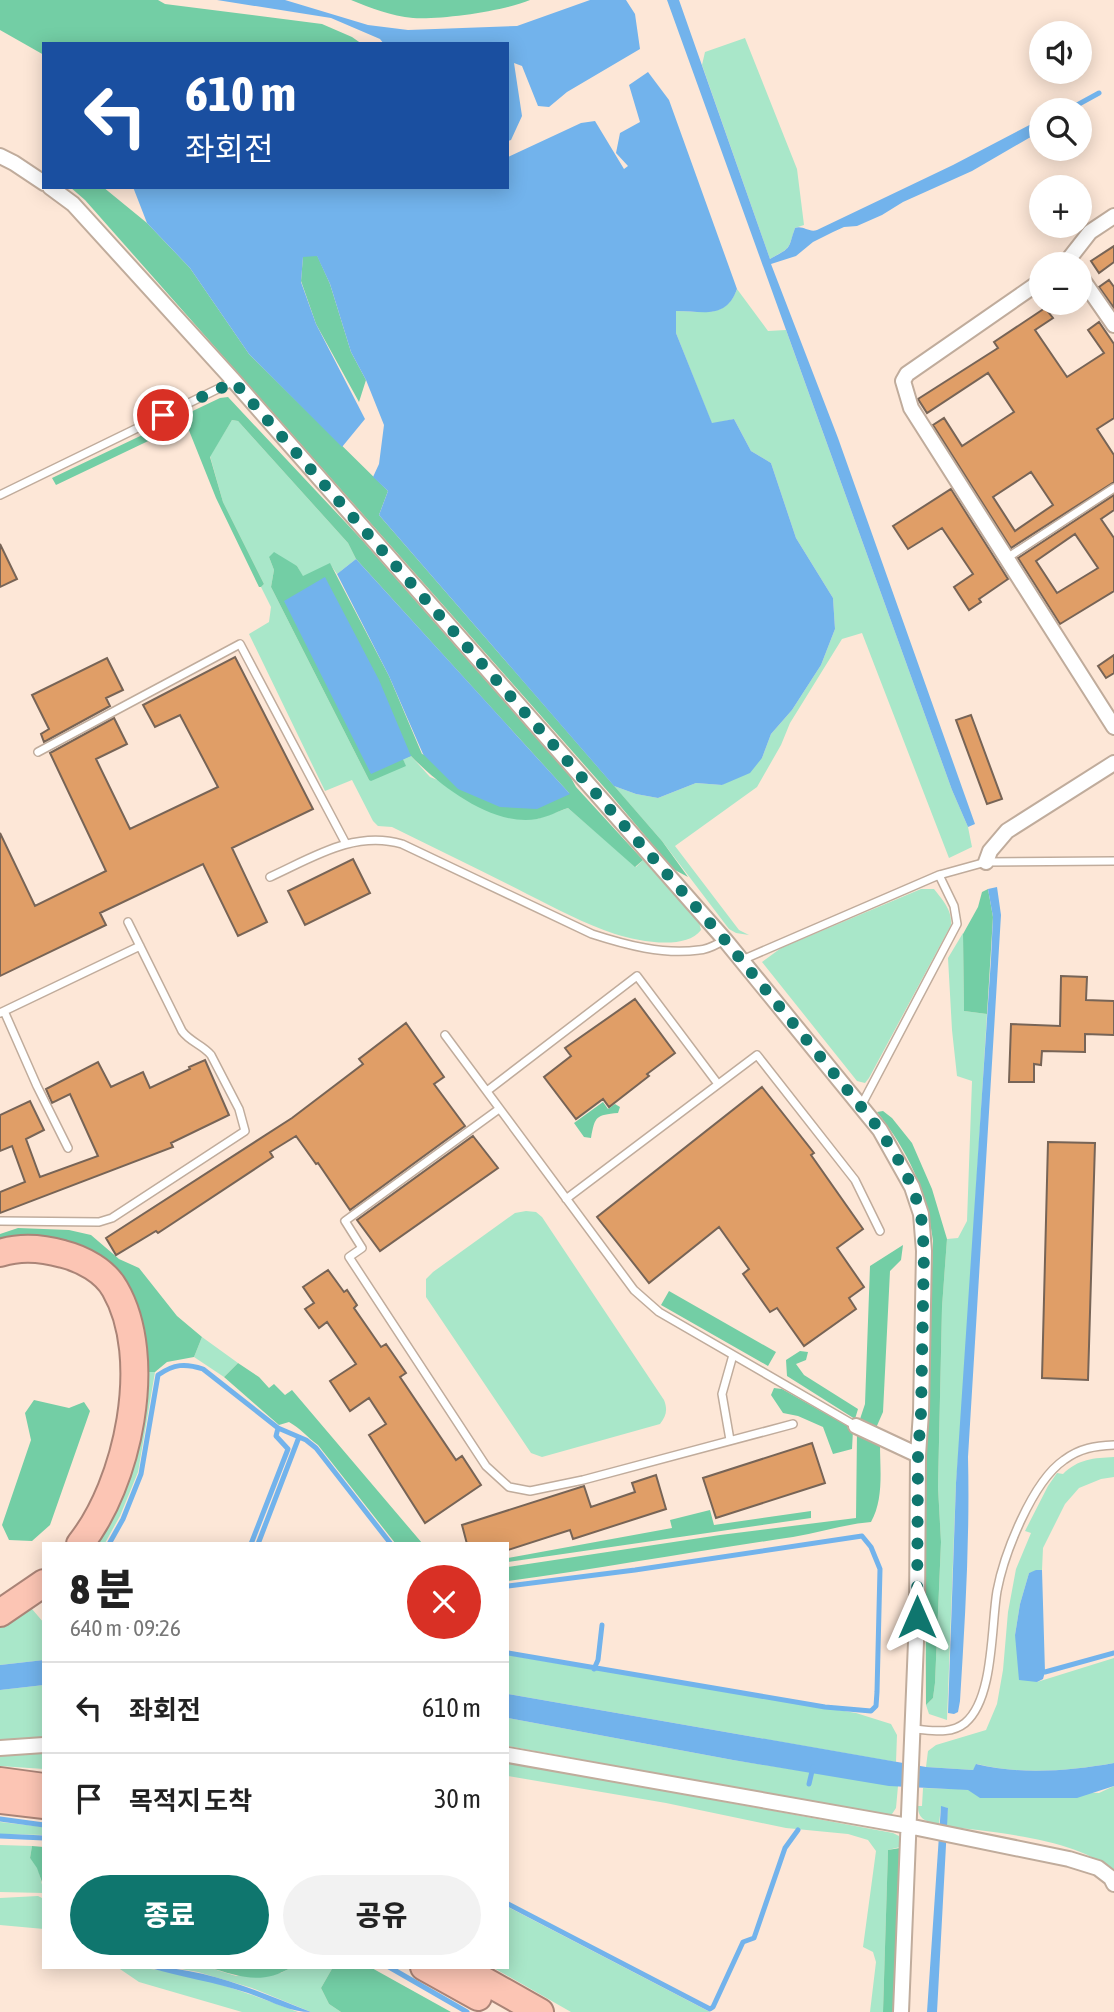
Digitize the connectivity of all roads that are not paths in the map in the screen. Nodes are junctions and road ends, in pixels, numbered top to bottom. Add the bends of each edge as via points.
1 (0, 156) edge
2 (42, 182) edge
3 (53, 189) edge
4 (1114, 216) edge
5 (1076, 252) edge
6 (1029, 289) edge
7 (1092, 293) edge
8 (1114, 325) edge
9 (234, 382) junction
10 (1114, 488) edge
11 (0, 495) edge
12 (1007, 558) junction
13 (1114, 727) edge
14 (38, 752) dead end
15 (1114, 763) edge
16 (345, 842) junction
17 (1114, 861) edge
18 (986, 862) junction
19 (939, 875) junction
20 (270, 877) dead end
21 (128, 922) dead end
22 (725, 940) junction
23 (140, 946) junction
24 (741, 960) junction
25 (2, 1012) edge
26 (445, 1035) dead end
27 (718, 1084) junction
28 (486, 1091) junction
29 (861, 1107) junction
30 (499, 1109) junction
31 (68, 1148) dead end
32 (566, 1199) junction
33 (0, 1221) edge
34 (880, 1231) dead end
35 (0, 1253) edge
36 (733, 1355) junction
37 (793, 1424) dead end
38 (856, 1426) joint
39 (730, 1440) junction
40 (1114, 1446) edge
41 (918, 1455) junction
42 (81, 1542) edge
43 (42, 1584) edge
44 (0, 1613) edge
45 (913, 1729) junction
46 (42, 1745) edge
47 (0, 1748) edge
48 (509, 1755) edge
49 (0, 1781) edge
50 (42, 1787) edge
51 (0, 1800) edge
52 (42, 1805) edge
53 (908, 1826) junction
54 (1114, 1884) edge
55 (428, 1969) edge
56 (464, 1969) edge
57 (503, 2012) edge
58 (540, 2012) edge
59 (901, 2012) edge

1 - 2 street
3 - 9 street via 74,204
4 - 5 street via 1090,232
6 - 12 street via 906,374 903,381 911,408
7 - 8 street
9 - 11 lane
9 - 22 street
10 - 12 lane
12 - 13 street
14 - 16 lane via 240,644
15 - 18 street via 1007,831
16 - 20 lane
16 - 22 lane via 385,839 402,844 592,934 625,945 702,950
17 - 18 lane
18 - 19 lane
19 - 24 lane
19 - 29 lane via 957,924
21 - 23 lane
22 - 24 street
23 - 25 lane
23 - 33 lane via 181,1031 211,1055 245,1131 112,1218 99,1222
24 - 29 street
25 - 31 lane
26 - 28 lane
27 - 28 lane via 636,976
27 - 32 lane
27 - 34 lane via 757,1055 855,1180
28 - 30 lane
29 - 41 street via 899,1161 921,1214
30 - 32 lane
30 - 39 lane via 345,1221 362,1248 349,1257 486,1466 509,1487 530,1492
32 - 36 lane via 634,1290 659,1312
35 - 42 highway via 31,1248 74,1257 98,1270 115,1288 128,1319 135,1378 128,1429 103,1507
36 - 38 lane
36 - 39 lane via 722,1394
37 - 39 lane
38 - 41 street
40 - 45 lane via 1092,1446 1061,1461 1023,1516 1006,1556 988,1669 977,1707 965,1723 949,1731
41 - 45 street
43 - 44 highway
45 - 53 street
46 - 47 street
48 - 53 street
49 - 50 highway
51 - 52 highway
53 - 54 street via 1069,1859 1098,1868
53 - 59 street
55 - 57 highway
56 - 58 highway

